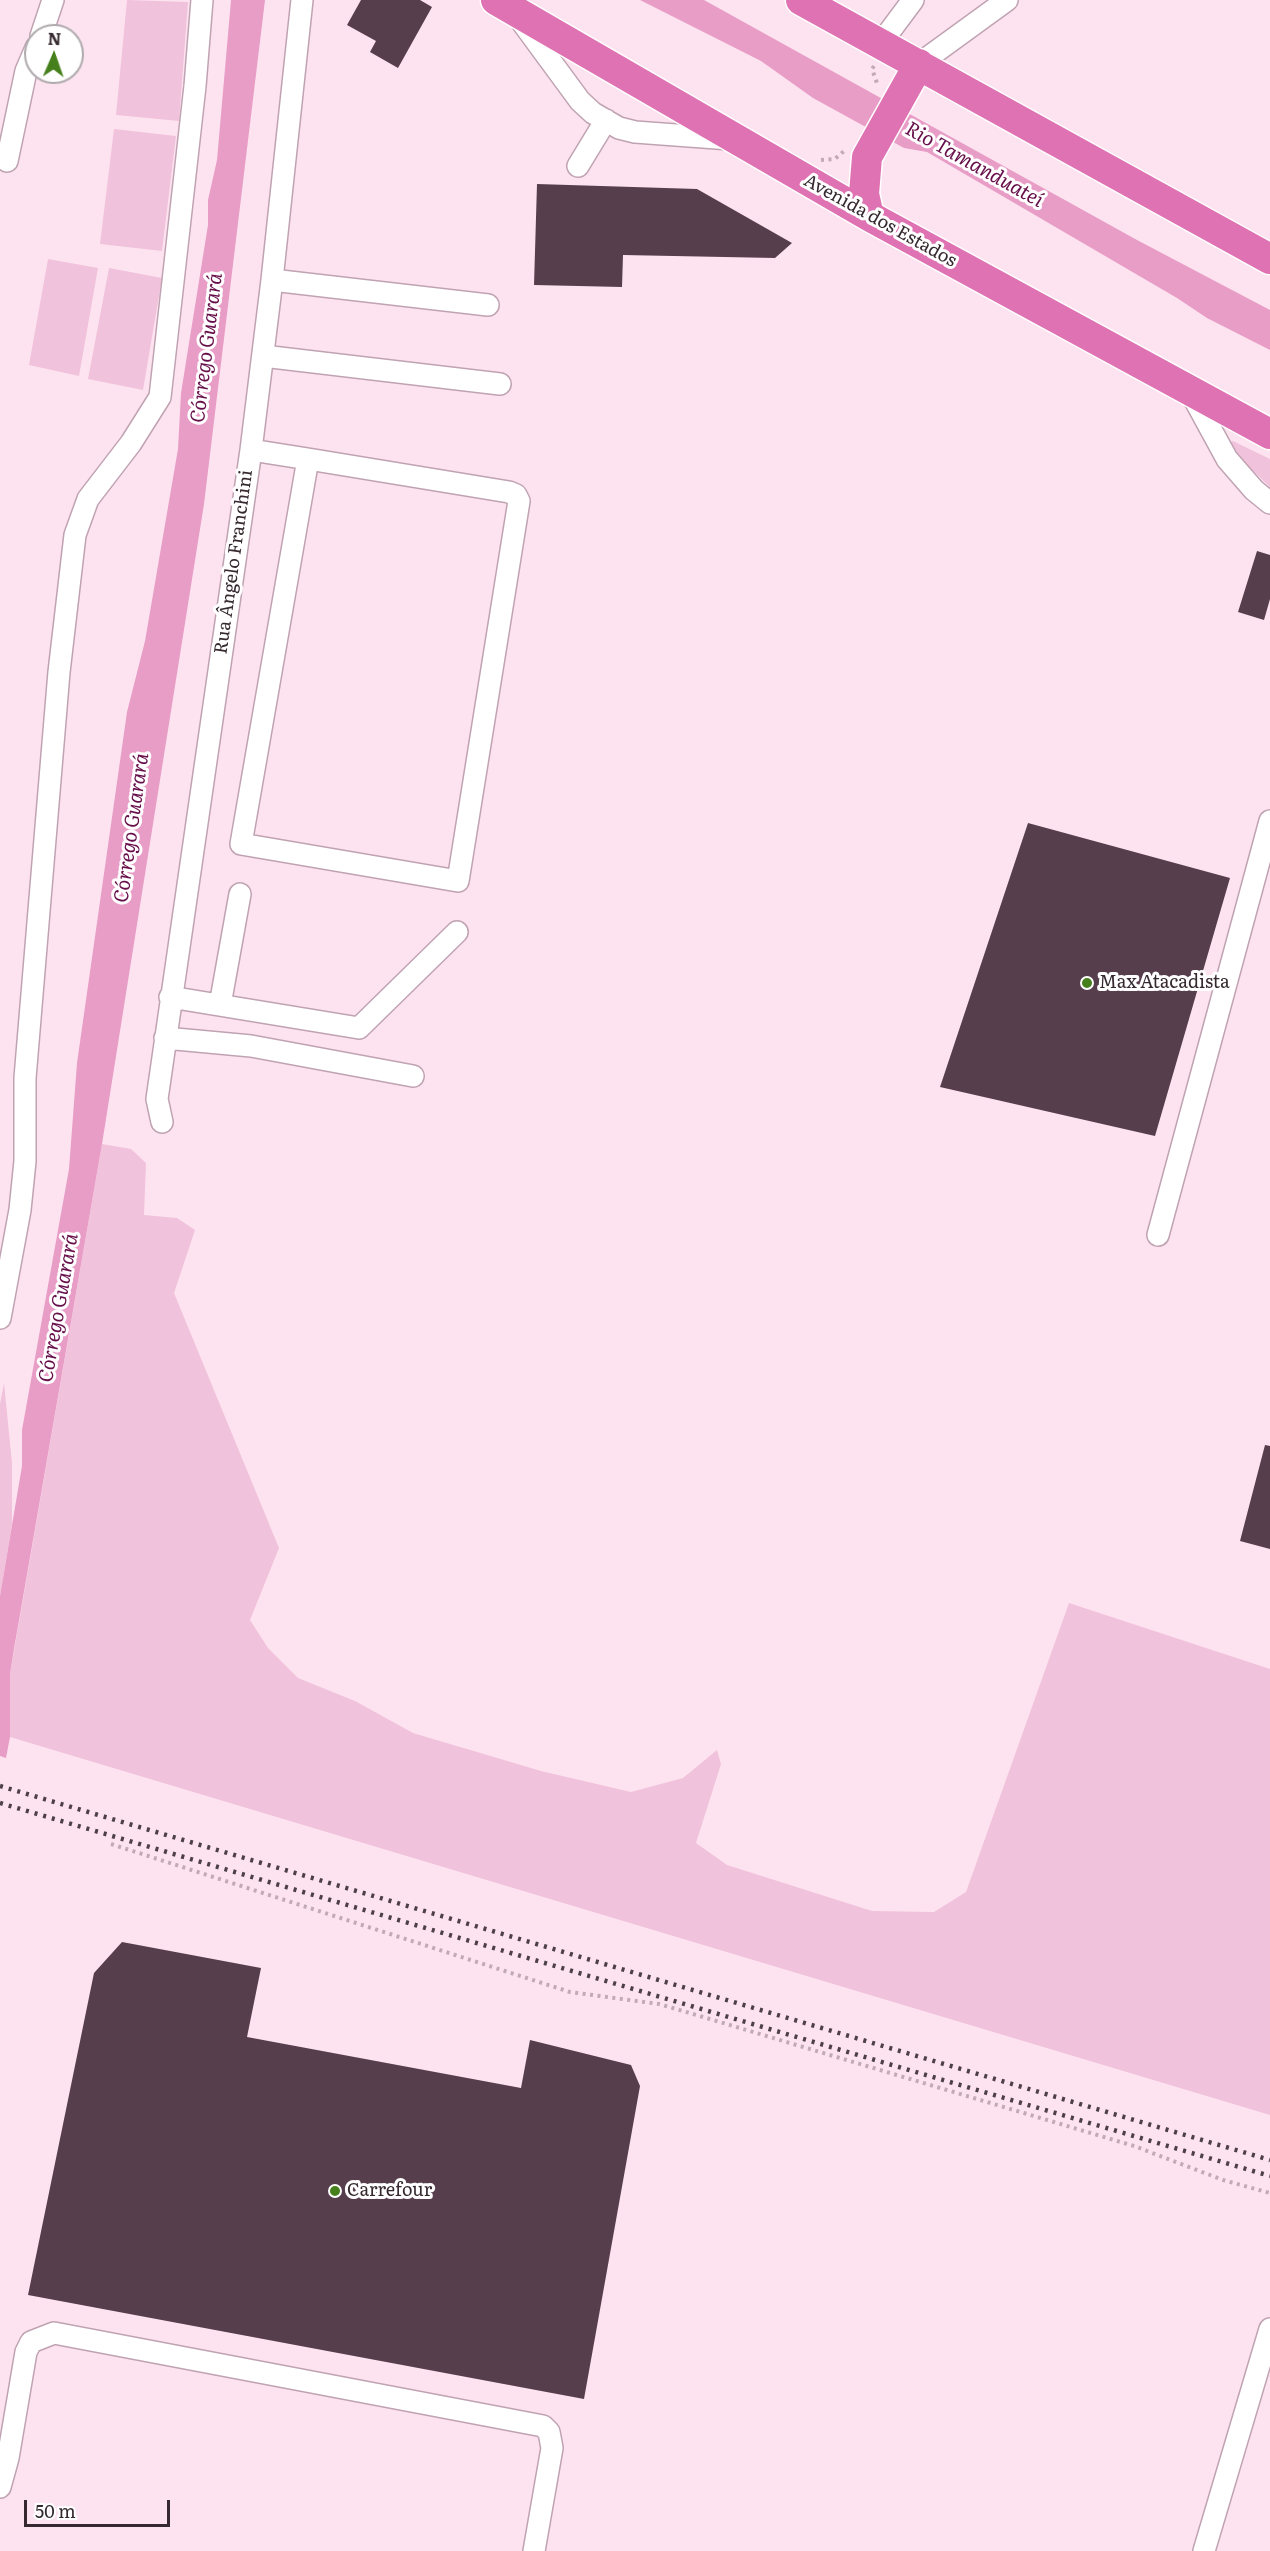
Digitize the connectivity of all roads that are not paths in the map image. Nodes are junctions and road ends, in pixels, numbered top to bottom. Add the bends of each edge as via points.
1 (53, 0) edge
2 (202, 0) edge
3 (302, 0) edge
4 (801, 0) edge
5 (913, 0) edge
6 (1007, 0) edge
7 (505, 5) edge
8 (45, 24) edge
9 (881, 43) junction
10 (919, 64) junction
11 (24, 80) edge
12 (606, 120) junction
13 (735, 139) junction
14 (7, 161) dead end
15 (578, 166) dead end
16 (869, 216) junction
17 (1270, 259) edge
18 (272, 280) junction
19 (488, 305) dead end
20 (263, 356) junction
21 (500, 384) dead end
22 (1191, 393) junction
23 (1270, 434) edge
24 (251, 450) junction
25 (308, 459) junction
26 (1270, 503) edge
27 (1270, 820) edge
28 (240, 894) dead end
29 (457, 932) dead end
30 (170, 997) junction
31 (220, 1005) junction
32 (165, 1038) junction
33 (413, 1076) dead end
34 (162, 1122) dead end
35 (1158, 1235) dead end
36 (0, 1318) edge
37 (1270, 2329) edge
38 (0, 2487) edge
39 (534, 2551) edge
40 (1204, 2551) edge

1 - 8 street
2 - 36 street via 160,397 88,499 75,535 59,672 27,1054 22,1191
3 - 18 street, Rua Ângelo Franchini
4 - 9 highway
5 - 9 street
6 - 10 street
7 - 12 street via 579,101
7 - 13 highway, Avenida dos Estados
9 - 10 highway
10 - 16 highway via 867,157 864,194
10 - 17 highway
11 - 14 street
12 - 13 street via 627,131
12 - 15 street
13 - 16 highway, Avenida dos Estados
16 - 22 highway, Avenida dos Estados
18 - 19 street
18 - 20 street, Rua Ângelo Franchini
20 - 21 street
20 - 24 street, Rua Ângelo Franchini
22 - 23 highway, Avenida dos Estados
22 - 26 street via 1227,459
24 - 25 street
24 - 30 street, Rua Ângelo Franchini
25 - 25 street via 509,492 519,501 458,881 241,843
27 - 35 street
28 - 31 street
29 - 31 street via 359,1028
30 - 31 street
30 - 32 street, Rua Ângelo Franchini
32 - 33 street via 251,1046
32 - 34 street, Rua Ângelo Franchini via 157,1099
37 - 40 street
38 - 39 street via 26,2352 31,2342 54,2333 543,2426 549,2432 552,2448

